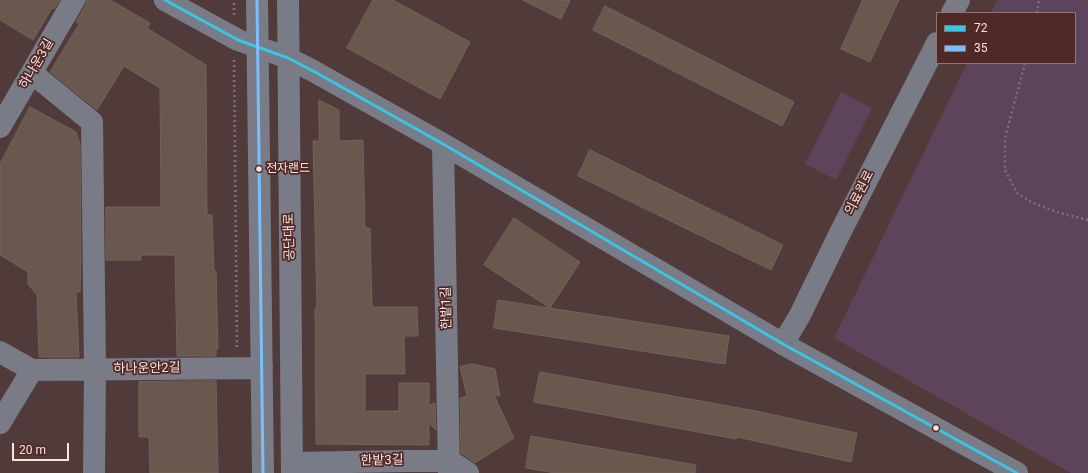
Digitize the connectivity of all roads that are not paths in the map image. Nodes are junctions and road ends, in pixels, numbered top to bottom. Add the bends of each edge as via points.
1 (74, 0) edge
2 (165, 0) edge
3 (257, 0) edge
4 (288, 0) edge
5 (959, 0) edge
6 (953, 12) edge
7 (936, 45) edge
8 (258, 48) junction
9 (288, 58) junction
10 (32, 73) junction
11 (0, 127) edge
12 (443, 144) junction
13 (783, 344) junction
14 (0, 352) edge
15 (262, 368) junction
16 (95, 369) junction
17 (32, 370) junction
18 (0, 423) edge
19 (449, 467) edge
20 (292, 468) edge
21 (94, 473) edge
22 (263, 473) edge
23 (468, 473) edge
24 (1017, 473) edge

1 - 10 street, 하나운3길
2 - 8 street via 234,38
3 - 8 street
4 - 9 street, 공단대로
5 - 6 street
7 - 13 street, 의료원로
8 - 9 street
8 - 15 street
9 - 12 street
9 - 20 street, 공단대로
10 - 11 street, 하나운3길
10 - 16 street via 92,122
12 - 13 street
12 - 19 street, 한밭1길
13 - 24 street
14 - 17 street
15 - 16 street, 하나운안2길
15 - 22 street
16 - 17 street, 하나운안2길
16 - 21 street
17 - 18 street
19 - 20 street, 한밭3길 via 407,461
19 - 23 street

